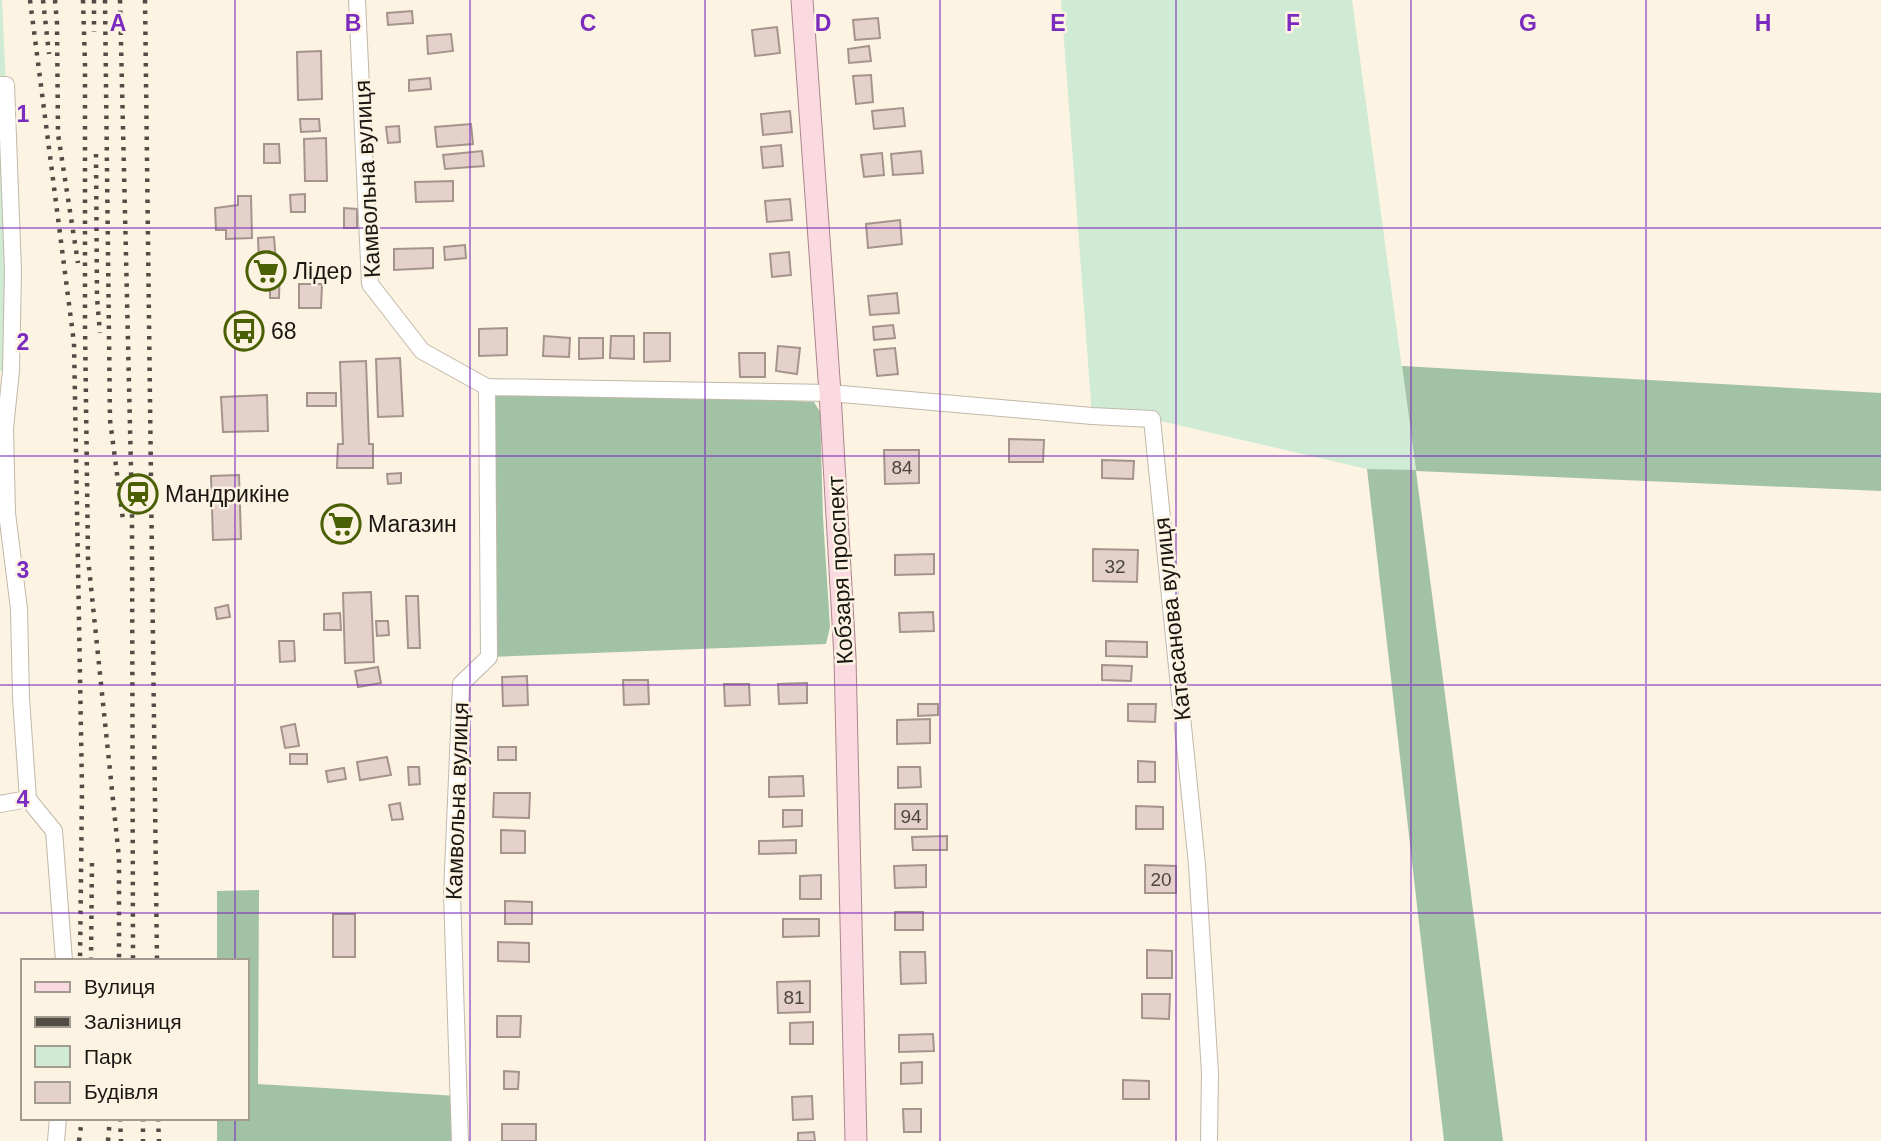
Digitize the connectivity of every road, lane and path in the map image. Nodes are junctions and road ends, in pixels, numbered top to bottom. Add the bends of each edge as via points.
1 (357, 0) edge
2 (802, 0) edge
3 (3, 85) edge
4 (486, 387) junction
5 (830, 393) junction
6 (28, 799) junction
7 (0, 804) edge
8 (64, 959) edge
9 (58, 1120) edge
10 (57, 1141) edge
11 (460, 1141) edge
12 (856, 1141) edge
13 (1209, 1141) edge

1 - 4 street, Камвольна вулиця via 370,284 422,351
2 - 5 main road, Кобзаря проспект
3 - 6 street via 13,270 5,456 19,609
4 - 5 street, Камвольна вулиця
4 - 11 street, Камвольна вулиця via 489,657 461,684 452,894
5 - 12 main road, Кобзаря проспект via 845,657
5 - 13 street, Катасанова вулиця via 1152,419 1196,865 1210,1073
6 - 7 street
6 - 8 street via 54,831
9 - 10 street

